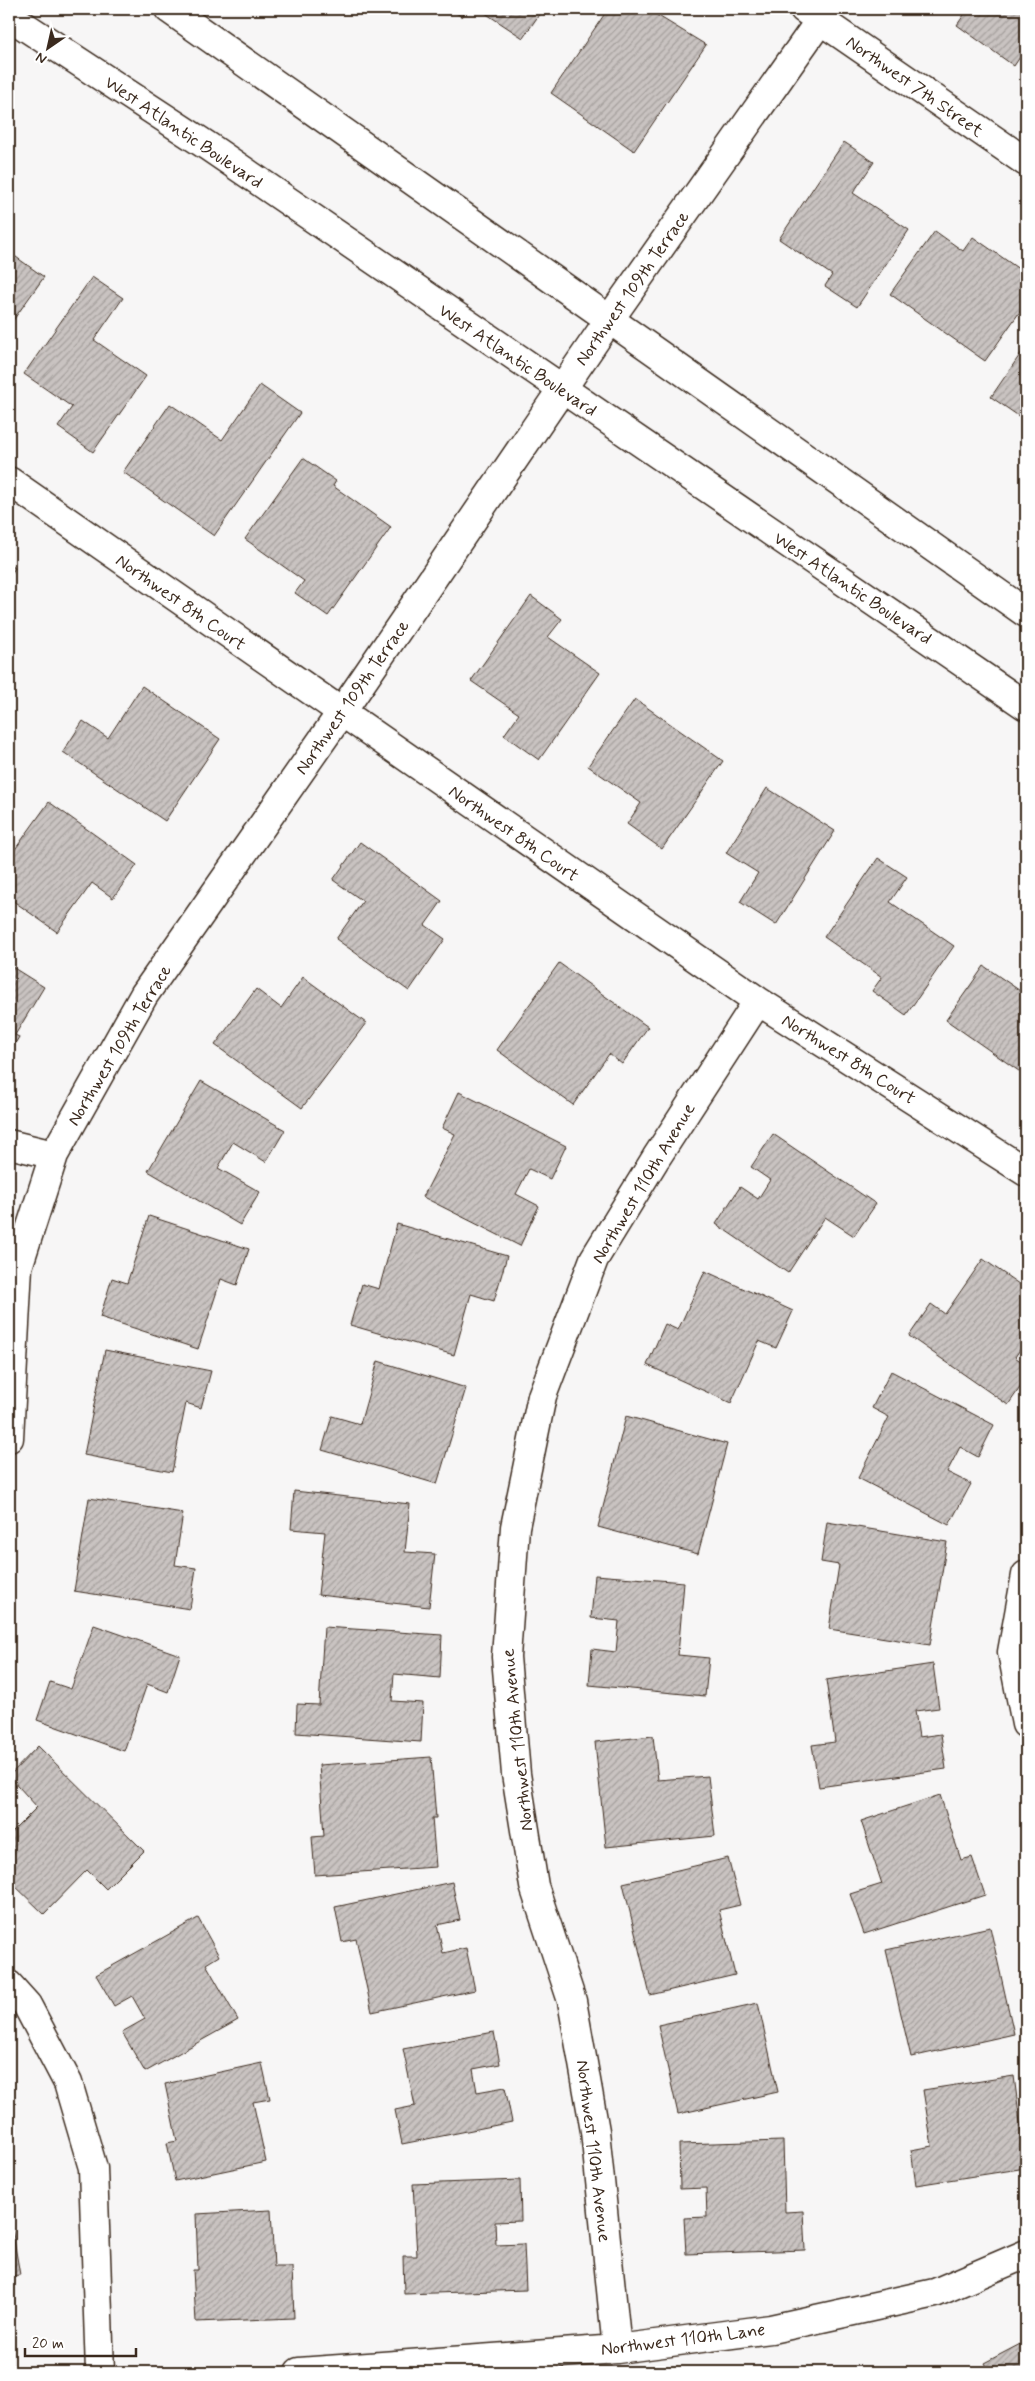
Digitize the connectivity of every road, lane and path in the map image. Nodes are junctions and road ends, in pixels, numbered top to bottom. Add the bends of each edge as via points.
1 (169, 9) edge
2 (817, 13) edge
3 (9, 16) edge
4 (1026, 162) edge
5 (609, 320) junction
6 (561, 390) junction
7 (9, 481) edge
8 (1026, 613) edge
9 (1026, 706) edge
10 (341, 714) junction
11 (758, 1001) junction
12 (9, 1144) edge
13 (54, 1156) junction
14 (1026, 1172) edge
15 (9, 1438) edge
16 (1026, 1575) edge
17 (1026, 1724) edge
18 (9, 1985) edge
19 (1026, 2254) edge
20 (617, 2349) junction
21 (100, 2372) edge
22 (298, 2372) edge

1 - 5 street
2 - 4 street, Northwest 7th Street
2 - 5 street, Northwest 109th Terrace
3 - 6 street, West Atlantic Boulevard via 208,147
5 - 6 street, Northwest 109th Terrace
5 - 8 street
6 - 9 street, West Atlantic Boulevard
6 - 10 street, Northwest 109th Terrace
7 - 10 street, Northwest 8th Court
10 - 11 street, Northwest 8th Court
10 - 13 street, Northwest 109th Terrace via 144,995
11 - 14 street, Northwest 8th Court
11 - 20 street, Northwest 110th Avenue via 594,1259 542,1396 515,1527 506,1657 516,1774 534,1886 572,2001 595,2131
12 - 13 street
13 - 15 street, Northwest 109th Terrace via 18,1267
16 - 17 street via 1012,1652
18 - 21 street via 27,2005 68,2083 93,2168
19 - 20 street, Northwest 110th Lane via 935,2293 771,2329
20 - 22 street, Northwest 110th Lane

